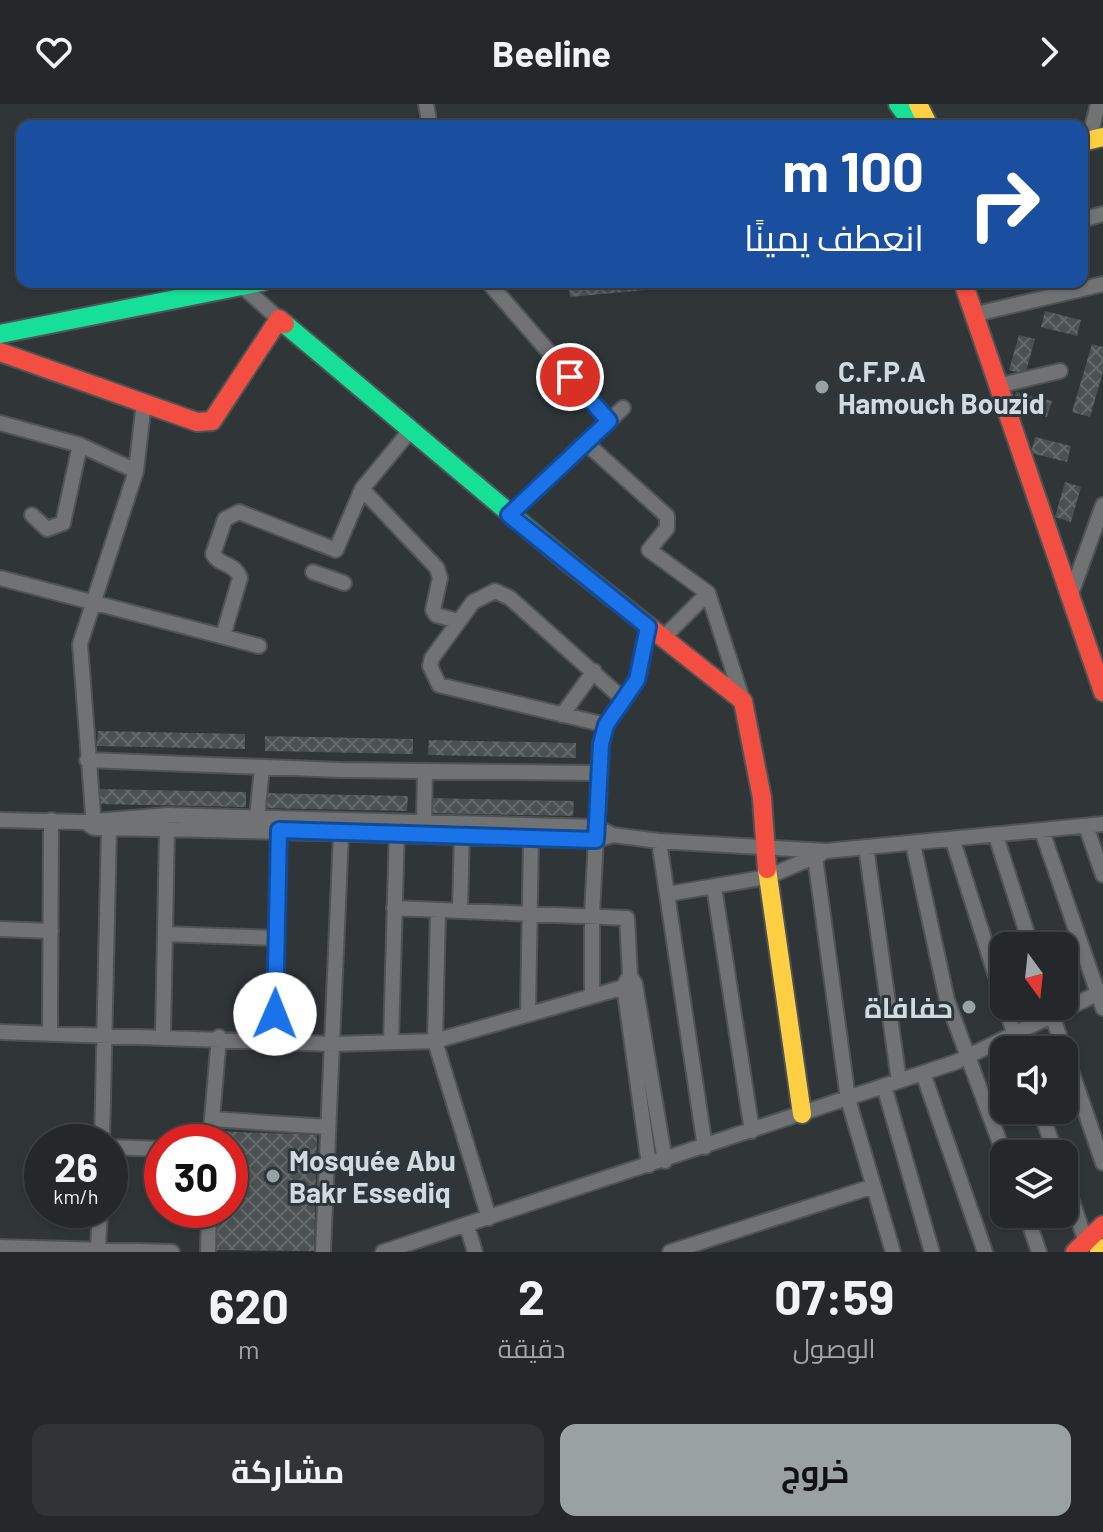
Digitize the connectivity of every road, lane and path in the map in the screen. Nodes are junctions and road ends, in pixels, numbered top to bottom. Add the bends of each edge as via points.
1 (1098, 104) edge
2 (1091, 140) edge
3 (233, 288) edge
4 (244, 288) edge
5 (493, 288) edge
6 (965, 288) edge
7 (1086, 288) edge
8 (972, 315) junction
9 (279, 319) junction
10 (1, 340) edge
11 (1060, 371) dead end
12 (997, 386) junction
13 (144, 402) junction
14 (623, 408) dead end
15 (609, 421) junction
16 (0, 423) edge
17 (409, 432) junction
18 (586, 443) junction
19 (80, 445) junction
20 (136, 471) junction
21 (362, 489) junction
22 (1103, 505) edge
23 (32, 515) dead end
24 (509, 515) junction
25 (336, 550) junction
26 (0, 578) edge
27 (344, 583) dead end
28 (708, 593) junction
29 (1070, 597) junction
30 (95, 604) junction
31 (458, 621) junction
32 (656, 632) junction
33 (223, 636) junction
34 (259, 646) dead end
35 (594, 671) junction
36 (1103, 692) edge
37 (624, 700) junction
38 (743, 701) junction
39 (562, 715) junction
40 (606, 725) junction
41 (87, 760) junction
42 (262, 767) junction
43 (425, 771) junction
44 (598, 773) junction
45 (257, 818) junction
46 (0, 820) edge
47 (51, 820) junction
48 (424, 822) junction
49 (96, 824) junction
50 (279, 824) junction
51 (1103, 824) edge
52 (1086, 826) junction
53 (167, 829) junction
54 (397, 829) junction
55 (462, 829) junction
56 (1042, 831) junction
57 (596, 833) junction
58 (341, 834) junction
59 (996, 836) junction
60 (531, 839) junction
61 (659, 841) junction
62 (953, 841) junction
63 (913, 844) junction
64 (866, 847) junction
65 (766, 848) junction
66 (820, 854) junction
67 (1103, 875) edge
68 (767, 877) junction
69 (714, 887) junction
70 (668, 894) junction
71 (394, 908) junction
72 (438, 910) junction
73 (460, 911) junction
74 (529, 914) junction
75 (592, 914) junction
76 (0, 929) edge
77 (51, 931) junction
78 (1027, 932) edge
79 (165, 934) junction
80 (276, 938) junction
81 (990, 957) edge
82 (629, 982) junction
83 (592, 994) junction
84 (1101, 997) edge
85 (1078, 1003) edge
86 (528, 1013) junction
87 (1010, 1020) edge
88 (1036, 1020) edge
89 (1054, 1020) edge
90 (0, 1032) edge
91 (50, 1033) junction
92 (106, 1035) junction
93 (163, 1035) junction
94 (1014, 1035) junction
95 (219, 1037) junction
96 (275, 1040) junction
97 (435, 1041) junction
98 (391, 1042) junction
99 (333, 1044) junction
100 (969, 1056) junction
101 (923, 1073) junction
102 (899, 1081) junction
103 (884, 1086) junction
104 (848, 1099) junction
105 (802, 1114) junction
106 (212, 1119) junction
107 (103, 1124) edge
108 (212, 1124) edge
109 (328, 1127) junction
110 (752, 1131) junction
111 (999, 1140) edge
112 (705, 1147) junction
113 (665, 1161) junction
114 (1103, 1163) edge
115 (649, 1165) junction
116 (871, 1187) junction
117 (1078, 1214) edge
118 (489, 1218) junction
119 (1103, 1225) edge
120 (467, 1226) junction
121 (99, 1228) edge
122 (209, 1228) edge
123 (1031, 1228) edge
124 (0, 1247) edge
125 (98, 1248) junction
126 (1091, 1248) edge
127 (62, 1250) edge
128 (134, 1251) edge
129 (172, 1252) edge
130 (208, 1252) edge
131 (323, 1252) edge
132 (383, 1252) edge
133 (475, 1252) edge
134 (670, 1252) edge
135 (893, 1252) edge
136 (932, 1252) edge
137 (985, 1252) edge
138 (1039, 1252) edge

1 - 2 street
3 - 10 street
4 - 9 street
5 - 15 street
6 - 8 street
7 - 8 street
8 - 12 street
9 - 13 street via 212,421 197,422
9 - 17 street
10 - 13 street
11 - 12 street
12 - 29 street
13 - 20 street
14 - 15 street
15 - 18 street
16 - 19 street
17 - 21 street
17 - 24 street
18 - 24 street
18 - 28 street via 667,516 667,528 650,551
19 - 20 street
19 - 23 street via 63,523 47,529
20 - 30 street
21 - 25 street
21 - 31 street via 438,571 436,615
22 - 29 street
24 - 32 street
25 - 27 street via 320,574
25 - 33 street via 239,512 229,515 212,549 214,557 235,568 240,578
26 - 30 street
28 - 32 street
28 - 38 street
29 - 36 street
30 - 33 street
30 - 41 street via 80,644
31 - 35 street via 482,595 503,593
31 - 39 street via 432,658 439,685
32 - 37 street
32 - 38 street
33 - 34 street
35 - 37 street
35 - 39 street
37 - 40 street
38 - 65 street
39 - 40 street
40 - 44 street
41 - 42 street
41 - 49 street
42 - 43 street
42 - 45 street
43 - 44 street
43 - 48 street
44 - 57 street
45 - 49 street
45 - 50 street
46 - 47 street
47 - 49 street
47 - 77 street
48 - 54 street
48 - 55 street
49 - 53 street
49 - 92 street
50 - 53 street
50 - 54 street
50 - 58 street
50 - 80 street
51 - 52 street
52 - 56 street
52 - 67 street
53 - 79 street
54 - 55 street
54 - 58 street
54 - 71 street
55 - 57 street
55 - 60 street
55 - 73 street
56 - 59 street
56 - 84 street
57 - 60 street
57 - 61 street
57 - 75 street
58 - 99 street
59 - 62 street
59 - 78 street
60 - 74 street
61 - 65 street
61 - 70 street
62 - 63 street
62 - 81 street
63 - 64 street
63 - 100 street via 944,988
64 - 66 street
64 - 102 street
65 - 66 street
65 - 68 street
66 - 68 street
66 - 104 street
68 - 69 street
68 - 105 street
69 - 70 street
69 - 110 street
70 - 112 street
71 - 72 street
71 - 98 street
72 - 73 street
72 - 97 street
73 - 74 street
74 - 75 street
74 - 86 street
75 - 82 street via 621,915 629,921
75 - 83 street
76 - 77 street
77 - 91 street
79 - 80 street
79 - 93 street
80 - 96 street
82 - 83 street
82 - 113 street
82 - 115 street
83 - 86 street
84 - 85 street
86 - 97 street
87 - 94 street
88 - 94 street
89 - 114 street
90 - 91 street
91 - 92 street
92 - 93 street
92 - 107 street
93 - 95 street
94 - 100 street
95 - 96 street
95 - 106 street
96 - 99 street
97 - 98 street
97 - 118 street
98 - 99 street
99 - 109 street
100 - 101 street
100 - 111 street
101 - 102 street
101 - 137 street
102 - 103 street
103 - 104 street
103 - 136 street
104 - 105 street
104 - 116 street
105 - 110 street
106 - 108 street
106 - 109 street
109 - 131 street
110 - 112 street
112 - 113 street
113 - 115 street
115 - 118 street
116 - 134 street
116 - 135 street
117 - 126 street
118 - 120 street
119 - 126 street
120 - 132 street
120 - 133 street
121 - 125 street
122 - 130 street
123 - 138 street
124 - 127 street
125 - 127 street
125 - 128 street
128 - 129 street

